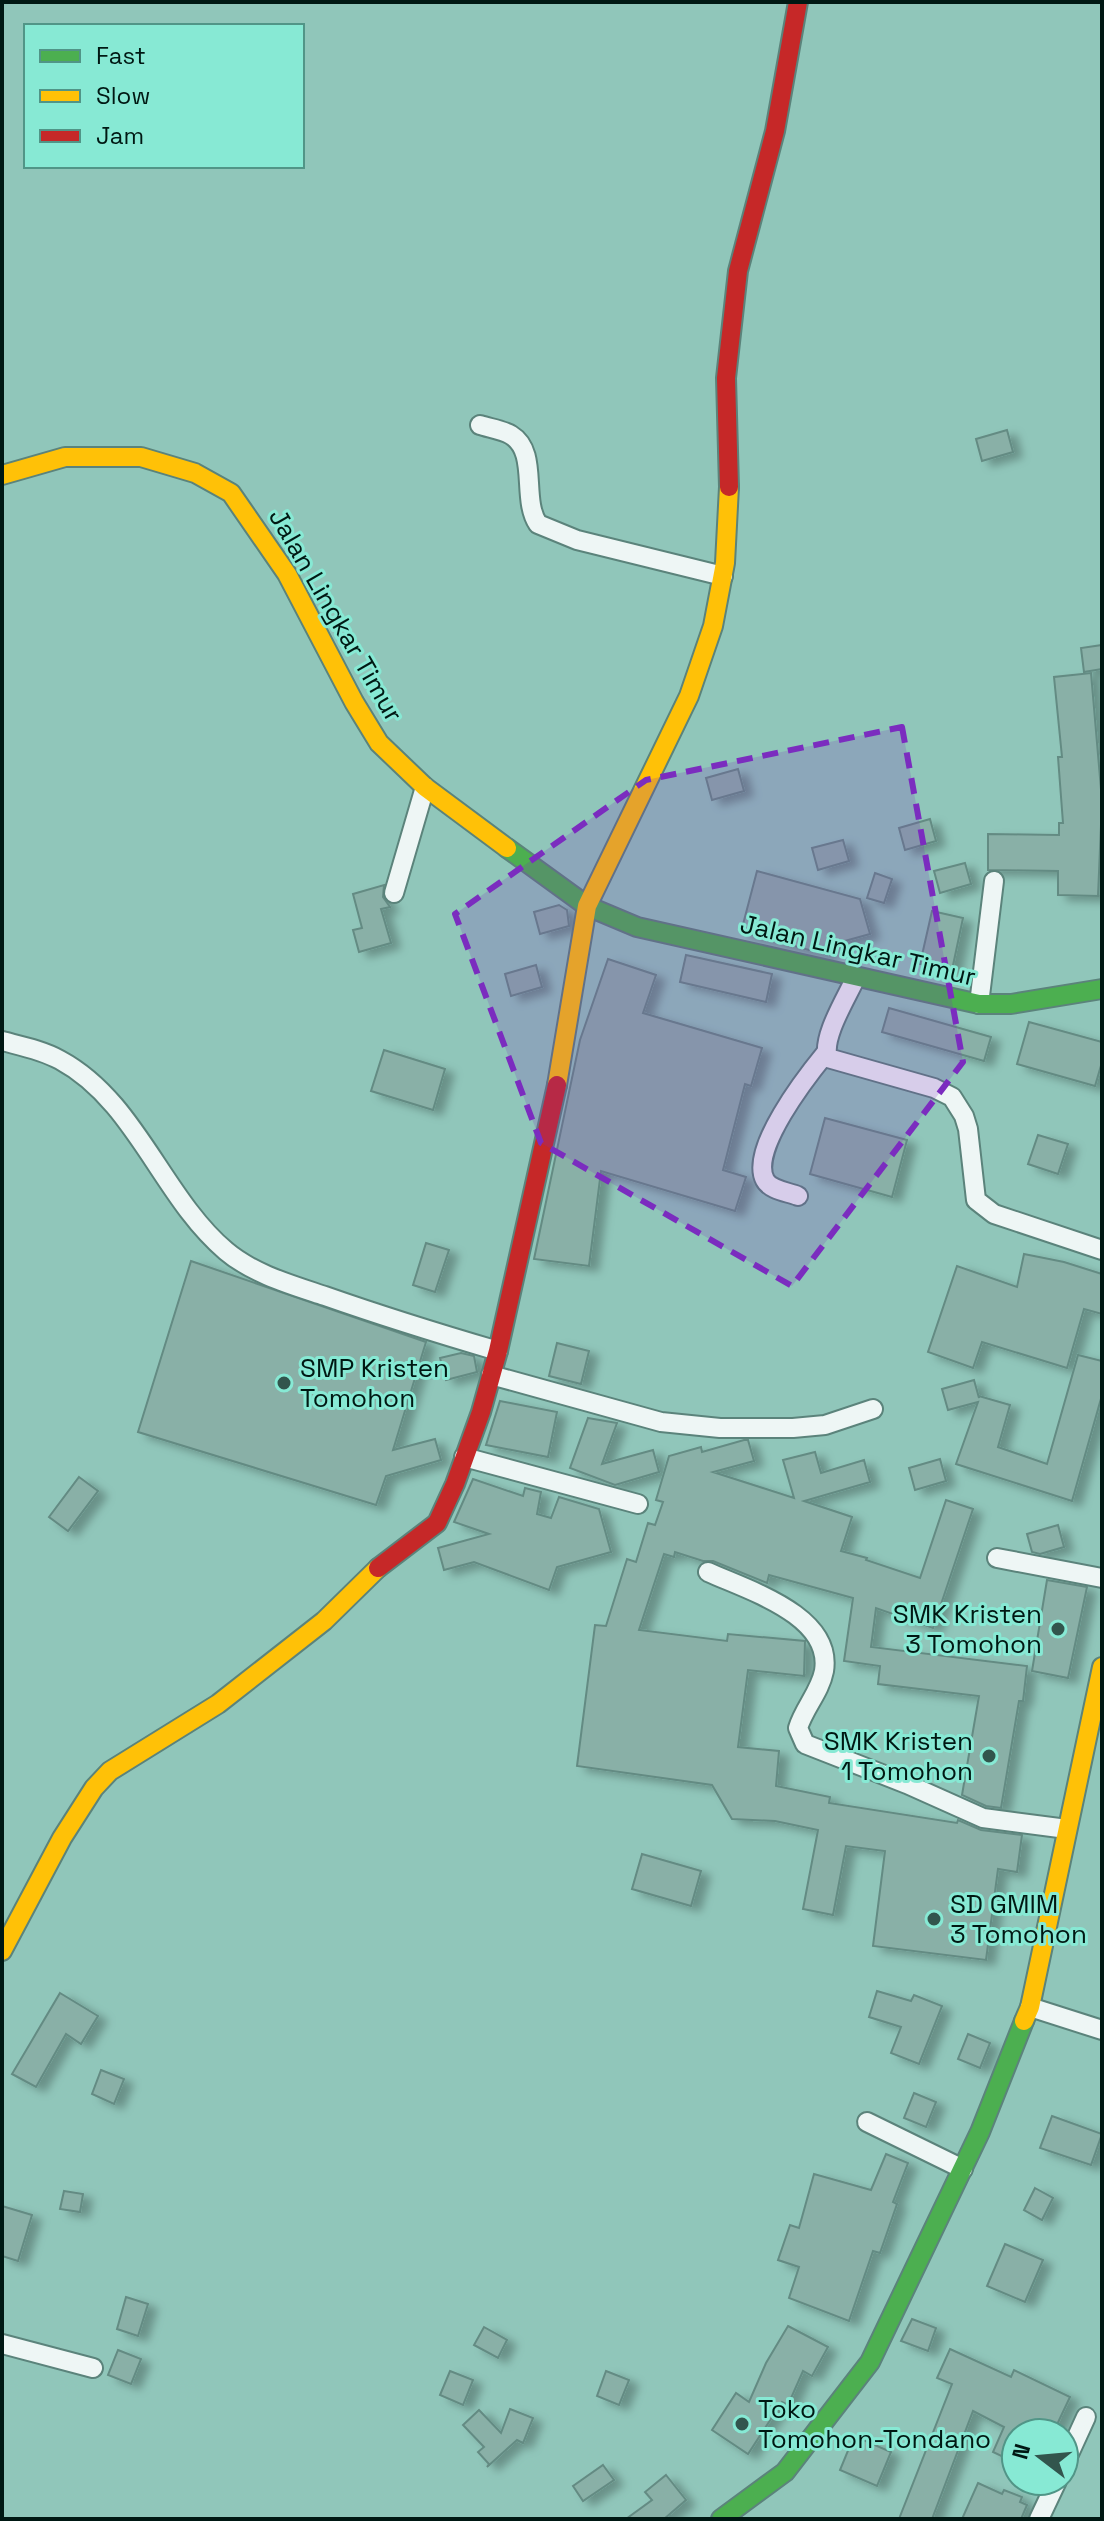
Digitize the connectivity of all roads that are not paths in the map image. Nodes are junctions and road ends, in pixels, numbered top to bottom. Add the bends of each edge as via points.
1 (798, 2) edge
2 (480, 425) dead end
3 (2, 475) edge
4 (723, 576) junction
5 (425, 787) junction
6 (994, 881) dead end
7 (394, 893) dead end
8 (587, 906) junction
9 (856, 977) junction
10 (1102, 989) edge
11 (979, 1004) junction
12 (2, 1041) edge
13 (825, 1054) junction
14 (798, 1196) dead end
15 (1102, 1250) edge
16 (498, 1351) junction
17 (491, 1375) junction
18 (873, 1409) dead end
19 (464, 1457) junction
20 (638, 1504) dead end
21 (997, 1558) dead end
22 (708, 1572) dead end
23 (1102, 1578) edge
24 (1102, 1667) edge
25 (1067, 1829) junction
26 (2, 1951) edge
27 (1030, 2007) junction
28 (1102, 2030) edge
29 (867, 2122) dead end
30 (963, 2169) junction
31 (2, 2344) edge
32 (93, 2368) dead end
33 (1086, 2417) dead end
34 (1080, 2430) edge
35 (1049, 2497) edge
36 (724, 2516) edge
37 (748, 2519) edge
38 (1039, 2519) edge

1 - 4 main road via 775,131 738,271 726,378 729,489
2 - 4 street via 511,435 524,448 529,503 538,524 577,540
3 - 5 main road, Jalan Lingkar Timur via 65,457 141,457 195,473 231,493 287,574 379,743
4 - 8 main road via 713,626 689,696
5 - 7 street
5 - 8 main road, Jalan Lingkar Timur
6 - 11 street
8 - 9 main road, Jalan Lingkar Timur via 637,927
8 - 16 main road via 559,1075
9 - 11 main road, Jalan Lingkar Timur
9 - 13 street
10 - 11 main road, Jalan Lingkar Timur
12 - 16 street via 59,1059 83,1075 128,1124 208,1233 238,1261 293,1286
13 - 14 street via 789,1101 763,1166 773,1187
13 - 15 street via 831,1061 952,1097 968,1129 976,1200 994,1214
16 - 17 main road
17 - 18 street via 661,1422 720,1428 825,1425
17 - 19 main road
19 - 20 street
19 - 26 main road via 437,1523 259,1673 102,1779 62,1838
21 - 23 street
22 - 25 street via 778,1604 818,1636 824,1669 798,1728 805,1744 983,1818
24 - 25 main road
25 - 27 main road
27 - 28 street
27 - 30 main road
29 - 30 street
30 - 36 main road via 870,2362 785,2472
31 - 32 street
33 - 34 street
35 - 38 street
36 - 37 street

